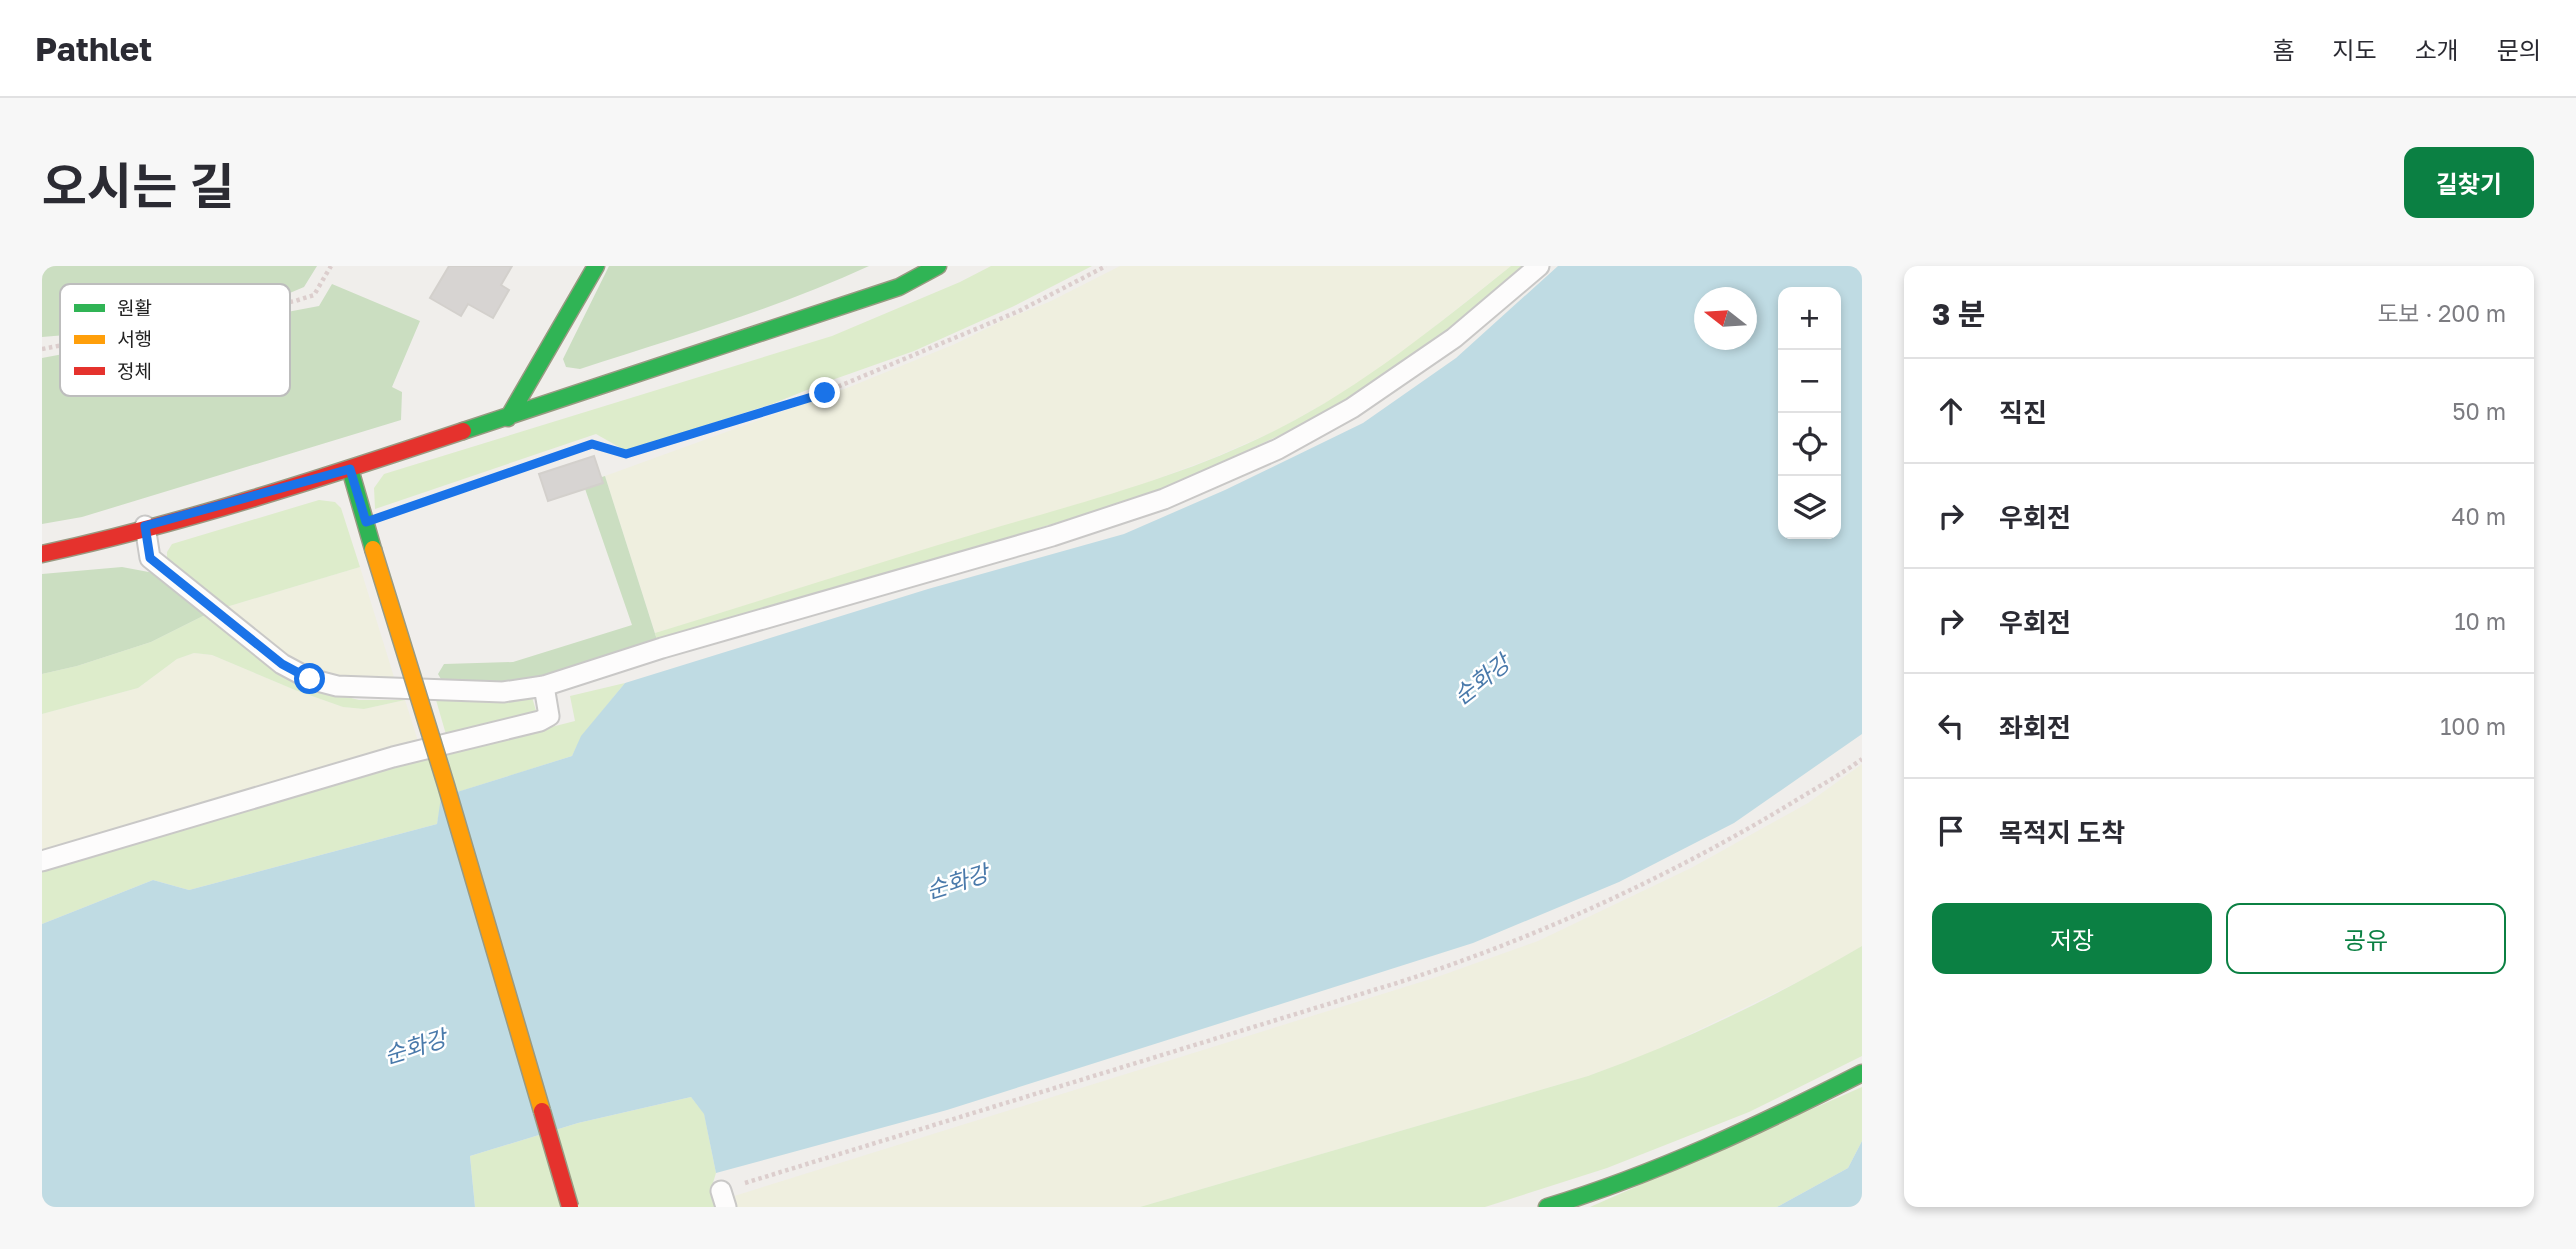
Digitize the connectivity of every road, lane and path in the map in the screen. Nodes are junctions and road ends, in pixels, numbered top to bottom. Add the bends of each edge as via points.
1 (331, 266) edge
2 (596, 266) edge
3 (938, 266) edge
4 (1106, 266) edge
5 (1539, 266) edge
6 (290, 302) edge
7 (60, 346) edge
8 (42, 349) edge
9 (508, 418) junction
10 (350, 469) junction
11 (366, 522) junction
12 (145, 526) junction
13 (42, 554) edge
14 (544, 686) junction
15 (1862, 759) edge
16 (42, 861) edge
17 (1862, 1073) edge
18 (723, 1199) edge
19 (570, 1207) edge
20 (1547, 1207) edge

1 - 6 path via 314,296
2 - 9 street
3 - 9 street via 899,287
4 - 11 path via 1018,311 825,393 626,454 592,444
5 - 14 lane via 1454,338 1352,408 1278,449 1164,499
7 - 8 path
9 - 10 street
10 - 11 street
10 - 12 street
11 - 19 street, bridge
12 - 13 street
12 - 14 lane via 150,558 282,664 310,679 337,686 503,692
14 - 16 lane via 549,716 540,722 393,757
15 - 18 path via 1675,870 1487,953
17 - 20 street via 1760,1125

